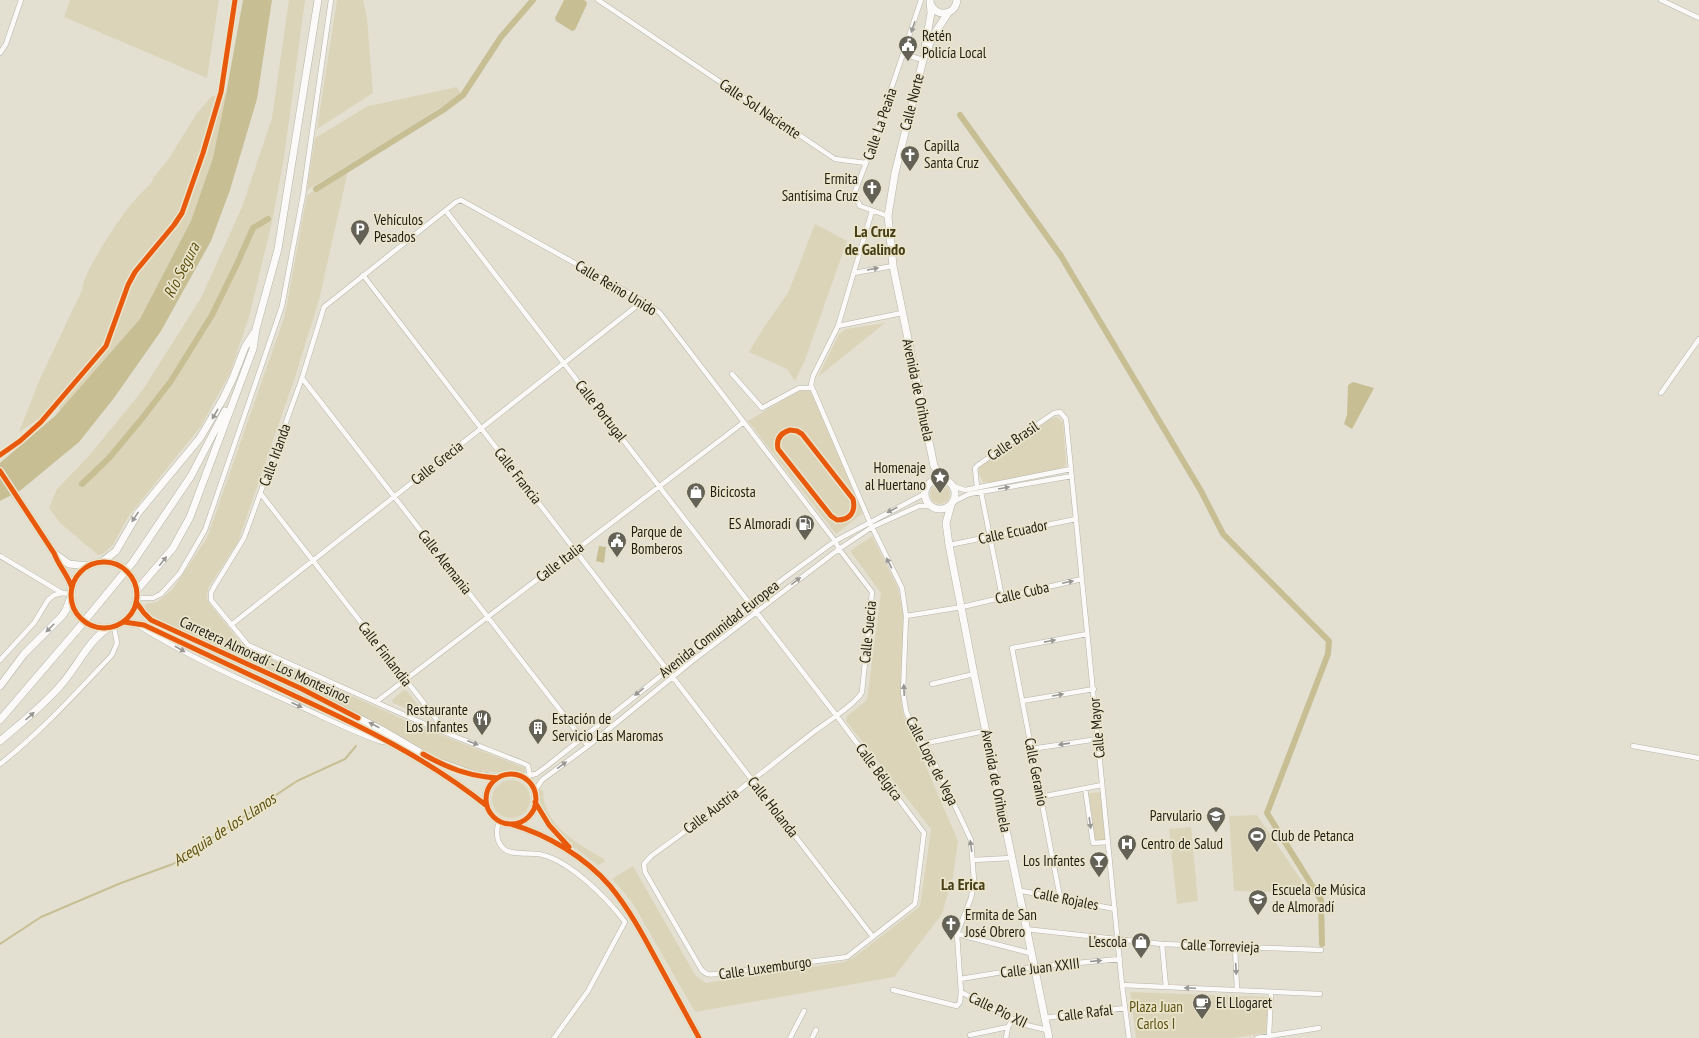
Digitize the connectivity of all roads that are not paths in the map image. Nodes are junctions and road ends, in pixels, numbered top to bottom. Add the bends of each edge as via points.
1 (21, 0) edge
2 (318, 0) edge
3 (331, 0) edge
4 (598, 0) edge
5 (921, 0) edge
6 (957, 0) edge
7 (1661, 0) edge
8 (930, 3) edge
9 (948, 13) junction
10 (1699, 18) edge
11 (0, 54) edge
12 (903, 54) junction
13 (923, 58) junction
14 (866, 163) junction
15 (446, 211) junction
16 (872, 211) junction
17 (888, 216) junction
18 (893, 266) junction
19 (854, 273) junction
20 (363, 275) junction
21 (643, 301) junction
22 (327, 304) joint
23 (902, 314) junction
24 (838, 326) junction
25 (256, 329) junction
26 (1699, 339) edge
27 (564, 363) junction
28 (732, 374) dead end
29 (302, 378) junction
30 (812, 388) junction
31 (1661, 393) dead end
32 (1066, 419) joint
33 (744, 422) junction
34 (481, 428) junction
35 (934, 466) junction
36 (1071, 469) junction
37 (0, 471) edge
38 (1072, 476) junction
39 (942, 479) junction
40 (931, 482) junction
41 (953, 486) junction
42 (659, 487) junction
43 (977, 487) junction
44 (925, 491) junction
45 (981, 492) junction
46 (261, 494) junction
47 (394, 496) junction
48 (952, 503) junction
49 (933, 507) junction
50 (1076, 519) junction
51 (869, 521) junction
52 (946, 523) junction
53 (872, 527) junction
54 (990, 537) junction
55 (835, 541) junction
56 (949, 545) junction
57 (839, 549) junction
58 (576, 550) junction
59 (54, 552) junction
60 (0, 556) edge
61 (313, 560) junction
62 (102, 562) junction
63 (89, 566) junction
64 (1082, 579) junction
65 (71, 592) junction
66 (62, 593) junction
67 (137, 597) junction
68 (1002, 597) junction
69 (750, 604) junction
70 (962, 606) junction
71 (756, 612) junction
72 (906, 616) junction
73 (488, 617) junction
74 (124, 622) junction
75 (231, 625) junction
76 (111, 627) junction
77 (1088, 634) junction
78 (0, 660) edge
79 (668, 670) junction
80 (974, 674) junction
81 (673, 676) junction
82 (406, 680) junction
83 (932, 684) dead end
84 (0, 686) edge
85 (1094, 689) junction
86 (376, 702) junction
87 (1022, 702) junction
88 (836, 715) junction
89 (0, 720) edge
90 (436, 729) junction
91 (986, 730) junction
92 (583, 738) junction
93 (1098, 739) junction
94 (0, 741) edge
95 (922, 744) junction
96 (588, 746) junction
97 (1633, 746) dead end
98 (1031, 749) junction
99 (1699, 758) edge
100 (0, 764) edge
101 (530, 776) junction
102 (521, 777) junction
103 (498, 778) junction
104 (753, 780) junction
105 (1102, 785) junction
106 (1085, 788) junction
107 (534, 792) junction
108 (1040, 796) junction
109 (535, 802) junction
110 (487, 806) junction
111 (499, 821) junction
112 (511, 824) junction
113 (1108, 842) junction
114 (578, 857) junction
115 (1011, 858) junction
116 (973, 860) junction
117 (644, 864) joint
118 (1017, 890) junction
119 (1060, 897) junction
120 (1115, 909) junction
121 (1026, 929) junction
122 (957, 934) junction
123 (873, 937) junction
124 (1118, 939) junction
125 (1162, 944) junction
126 (1235, 947) junction
127 (1322, 950) dead end
128 (1030, 953) junction
129 (1120, 959) junction
130 (1034, 967) junction
131 (960, 980) junction
132 (1122, 985) junction
133 (1166, 987) junction
134 (893, 990) dead end
135 (1237, 990) junction
136 (961, 992) junction
137 (1270, 992) junction
138 (1320, 994) dead end
139 (1126, 1008) junction
140 (804, 1011) dead end
141 (1044, 1018) junction
142 (1012, 1019) junction
143 (1008, 1027) junction
144 (1319, 1028) dead end
145 (816, 1030) dead end
146 (1047, 1030) junction
147 (970, 1035) dead end
148 (1269, 1036) junction
149 (554, 1038) edge
150 (699, 1038) edge
151 (790, 1038) edge
152 (812, 1038) edge
153 (1006, 1038) edge
154 (1049, 1038) edge
155 (1129, 1038) edge
156 (1257, 1038) edge

1 - 11 street
2 - 25 main road via 278,249
3 - 67 street via 303,195 282,306 205,530 180,573 161,594 153,598
4 - 14 street, Calle Sol Naciente via 835,159
5 -> 12 street, Calle La Peaña
6 - 9 main road via 954,9
7 - 10 street
8 - 9 main road via 940,14
8 - 13 main road
9 - 13 main road via 937,28
12 - 13 street
12 - 14 street, Calle La Peaña
13 - 17 main road, Calle Norte via 895,173
14 - 16 street, Calle La Peaña via 854,194 860,206
15 - 20 street, Calle Reino Unido
15 - 21 street, Calle Reino Unido via 456,202 466,202
15 - 27 street, Calle Portugal
16 - 17 street, Calle La Peaña
16 - 19 street
17 - 18 main road, Calle Norte
19 -> 18 street
18 - 23 main road, Calle Norte
19 - 24 street
20 - 22 street, Calle Reino Unido
20 - 34 street, Calle Francia
21 - 27 street, Calle Grecia
21 - 33 street, Calle Reino Unido via 660,313
22 - 29 street, Calle Irlanda
23 - 24 street
23 - 35 main road, Avenida de Orihuela
24 - 30 street via 811,381
25 -> 62 main road via 245,347 223,399 200,438 138,513 116,551
67 -> 25 main road via 173,548 190,517 253,349
25 - 89 main road, bridge via 240,376 204,453 177,500 133,562
26 - 31 street
27 - 34 street, Calle Grecia
27 - 42 street, Calle Portugal
28 - 30 street via 762,408 799,388
29 - 46 street, Calle Irlanda
29 - 47 street, Calle Alemania
30 - 51 street, Calle Lope de Vega
32 - 36 street, Calle Mayor
32 - 43 street, Calle Brasil via 1060,412 1054,413 978,465 975,468
33 - 42 street, Calle Italia
33 - 55 street, Calle Reino Unido
34 - 47 street, Calle Grecia
34 - 58 street, Calle Francia
35 - 39 main road, Avenida de Orihuela
35 - 40 main road, Avenida de Orihuela
36 - 38 street, Calle Mayor
36 - 43 street
37 - 59 main road
45 -> 38 street
38 - 50 street, Calle Mayor
39 - 40 main road
39 - 41 main road
40 - 44 main road
41 - 43 street via 965,490
41 - 48 main road via 955,491
42 - 58 street, Calle Italia
42 - 69 street, Calle Portugal
44 - 49 main road via 926,499
44 -> 51 street, Avenida Comunidad Europea via 922,495
45 - 48 street via 969,494
45 - 54 street
46 - 61 street, Calle Finlandia
46 - 75 street, Calle Irlanda via 244,538 211,593 211,600
47 - 61 street, Calle Grecia
47 - 73 street, Calle Alemania
48 - 49 main road via 944,509
48 - 52 main road, Avenida de Orihuela
49 - 52 main road, Avenida de Orihuela
49 - 53 street, Avenida Comunidad Europea via 919,506
50 - 54 street, Calle Ecuador
50 - 64 street, Calle Mayor
51 - 53 street, Calle Lope de Vega
51 - 55 street, Avenida Comunidad Europea
52 - 56 main road, Avenida de Orihuela
53 - 57 street, Avenida Comunidad Europea
72 -> 53 street, Calle Lope de Vega via 902,588
54 - 56 street, Calle Ecuador
54 - 68 street
55 - 57 street, Calle Reino Unido
55 - 69 street, Avenida Comunidad Europea
56 - 70 main road, Avenida de Orihuela
71 -> 57 street, Avenida Comunidad Europea
57 - 88 street, Calle Suecia via 872,592 862,692 859,698
58 - 73 street, Calle Italia
58 - 79 street, Calle Francia
59 - 63 main road via 69,564
59 - 65 main road via 67,577
60 - 66 street
61 - 75 street, Calle Grecia
61 - 82 street, Calle Finlandia
62 - 63 main road
62 - 67 main road via 110,562 125,569 130,575
63 - 65 main road via 75,579
68 -> 64 street, Calle Cuba
64 - 77 street, Calle Mayor
65 - 66 street
65 - 76 main road via 75,611 82,620 92,626
65 -> 84 main road via 62,616 24,654
66 - 78 street via 48,600 34,623
67 - 74 main road via 134,610
103 -> 67 main road, Carretera Almoradí - Los Montesinos via 467,772 433,760 382,730 300,688 151,620 144,613
68 - 70 street, Calle Cuba
69 - 71 street, Calle Portugal
69 - 79 street, Avenida Comunidad Europea
70 - 72 street, Calle Cuba
70 - 80 main road, Avenida de Orihuela
71 - 81 street, Avenida Comunidad Europea
71 - 88 street, Calle Bélgica
95 -> 72 street, Calle Lope de Vega via 905,705
73 - 82 street, Calle Italia
73 - 92 street, Calle Alemania
74 - 76 main road
74 -> 110 main road, Carretera Almoradí - Los Montesinos via 144,625 358,725 393,743 454,781
75 - 86 street via 248,645
94 -> 76 main road via 50,696 73,670 95,638
76 - 100 street via 118,643 112,655 54,716
77 - 85 street, Calle Mayor
87 -> 77 street, Calle Geranio via 1012,648
79 - 81 street, Calle Francia
79 -> 92 street, Avenida Comunidad Europea
80 - 83 street
80 - 91 main road, Avenida de Orihuela
81 - 96 street, Avenida Comunidad Europea
81 - 104 street, Calle Holanda
82 - 86 street, Calle Italia
82 - 90 street, Calle Finlandia via 437,720
87 -> 85 street
85 - 93 street, Calle Mayor
86 - 90 street
87 - 98 street, Calle Geranio
88 - 104 street, Calle Austria
88 - 123 street, Calle Bélgica via 924,833 915,904
90 -> 101 street via 525,764
91 - 95 street
91 - 115 main road, Avenida de Orihuela
92 - 96 street, Calle Alemania
92 - 101 street, Avenida Comunidad Europea
93 -> 98 street
93 - 105 street, Calle Mayor
116 -> 95 street, Calle Lope de Vega via 971,840 930,753
107 -> 96 street, Avenida Comunidad Europea via 542,780
97 - 99 street
98 - 108 street, Calle Geranio
101 - 102 street, Avenida Comunidad Europea
102 - 103 main road via 510,774
102 - 107 main road via 529,783
103 - 110 main road via 487,793
104 - 117 street, Calle Austria via 651,856
104 - 123 street, Calle Holanda
105 - 106 street
105 - 113 street, Calle Mayor
106 - 108 street
106 -> 113 street via 1093,843
107 - 109 main road
108 - 119 street, Calle Geranio
109 - 112 main road via 527,818
109 - 114 main road via 549,825
110 - 111 main road via 491,815
111 - 112 main road
111 - 149 street via 498,840 506,851 541,854 558,862 584,880 625,922 588,992
112 - 114 main road via 555,843
113 - 120 street, Calle Mayor
114 - 150 main road via 600,876 621,900
115 - 116 street
115 - 118 main road, Avenida de Orihuela
116 - 122 street, Calle Lope de Vega via 974,881 971,898
117 - 123 street, Calle Luxemburgo via 645,872 692,954 708,975 847,957
118 - 119 street, Calle Rojales
118 - 121 main road, Avenida de Orihuela
119 - 120 street, Calle Rojales
120 - 124 street, Calle Mayor
121 - 124 street, Calle Torrevieja
121 - 128 main road, Avenida de Orihuela
122 - 128 street
122 - 131 street, Calle Lope de Vega
124 - 125 street, Calle Torrevieja
124 - 129 street, Calle Mayor
125 - 126 street, Calle Torrevieja
125 - 133 street
126 - 127 street, Calle Torrevieja
126 -> 135 street
128 - 130 main road, Avenida de Orihuela
130 -> 129 street, Calle Juan XXIII
129 - 132 street, Calle Mayor
130 - 131 street, Calle Juan XXIII
130 - 141 main road, Avenida de Orihuela
131 - 136 street, Calle Pío XII
132 - 133 street
132 - 139 street, Calle Mayor
135 -> 133 street
134 - 136 street via 957,1006
135 - 137 street
136 - 142 street, Calle Pío XII
137 - 138 street
137 - 148 street
139 - 141 street, Calle Rafal
139 - 155 street, Calle Mayor
140 - 151 street
141 - 146 main road, Avenida de Orihuela
142 - 143 street
142 - 146 street, Calle Pío XII
143 - 147 street
143 - 153 street
144 - 148 street
145 - 152 street
146 - 154 main road, Avenida de Orihuela
148 - 156 street

